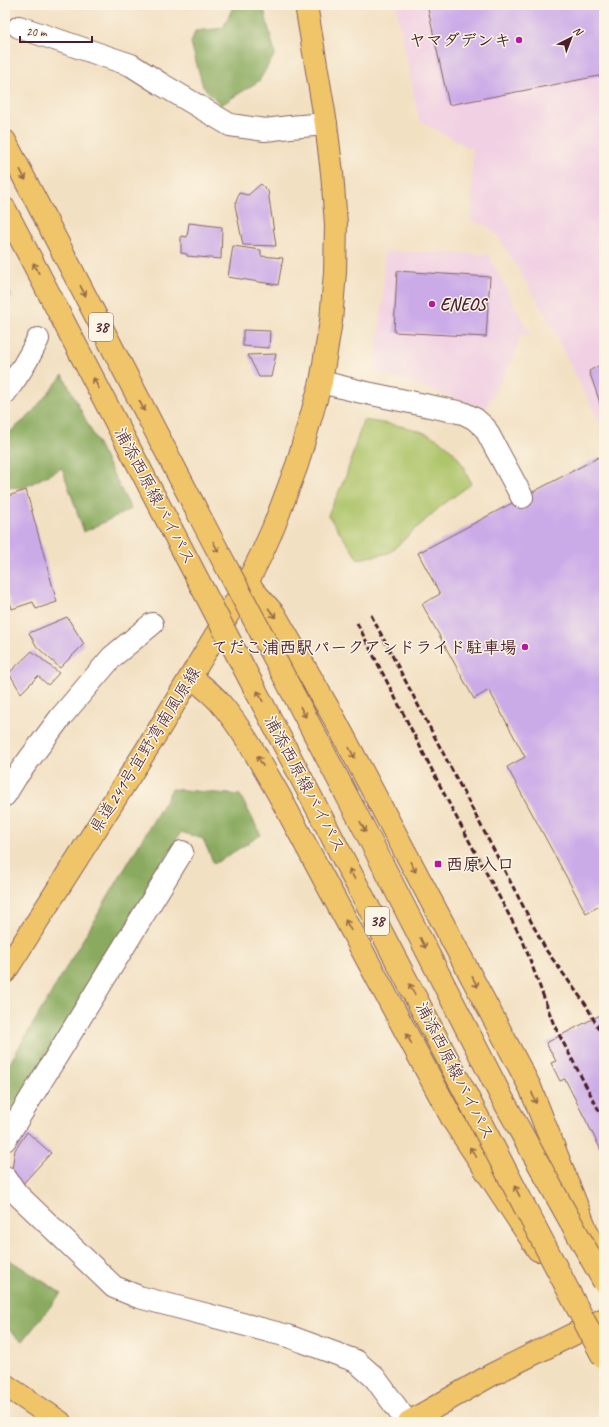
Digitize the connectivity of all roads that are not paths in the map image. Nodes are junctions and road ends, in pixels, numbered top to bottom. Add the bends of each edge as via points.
1 (306, 5) edge
2 (19, 27) dead end
3 (326, 124) junction
4 (5, 141) edge
5 (5, 209) edge
6 (38, 339) dead end
7 (321, 382) junction
8 (5, 393) edge
9 (522, 497) dead end
10 (247, 583) junction
11 (152, 624) dead end
12 (191, 677) junction
13 (5, 795) edge
14 (182, 852) dead end
15 (5, 972) edge
16 (5, 1140) edge
17 (5, 1177) edge
18 (604, 1276) edge
19 (604, 1282) edge
20 (580, 1313) junction
21 (604, 1319) edge
22 (604, 1359) edge
23 (5, 1385) edge
24 (60, 1422) edge
25 (408, 1422) edge

1 - 3 main road, 県道241号宜野湾南風原線
2 - 3 street via 131,65 230,125 265,130
3 - 7 main road, 県道241号宜野湾南風原線 via 336,224 331,322
4 -> 19 main road, 浦添西原線バイパス / 38, bridge via 370,839 501,1096
20 -> 5 main road, 浦添西原線バイパス / 38, bridge
6 - 8 street via 32,353
7 - 9 street via 464,413 475,419 485,428
7 - 10 main road, 県道241号宜野湾南風原線 via 282,505
10 - 12 main road, 県道241号宜野湾南風原線
10 -> 18 main road via 275,615 334,718 530,1087
11 - 13 street via 112,658 60,718
12 - 15 main road, 県道241号宜野湾南風原線
20 -> 12 main road, bridge via 454,1122 279,795 237,725 213,696
14 - 16 street
17 - 25 street via 17,1194 114,1287 138,1297 288,1336 356,1361 375,1378
20 - 22 main road, 浦添西原線バイパス / 38, bridge
21 - 25 main road via 493,1374
23 - 24 main road

